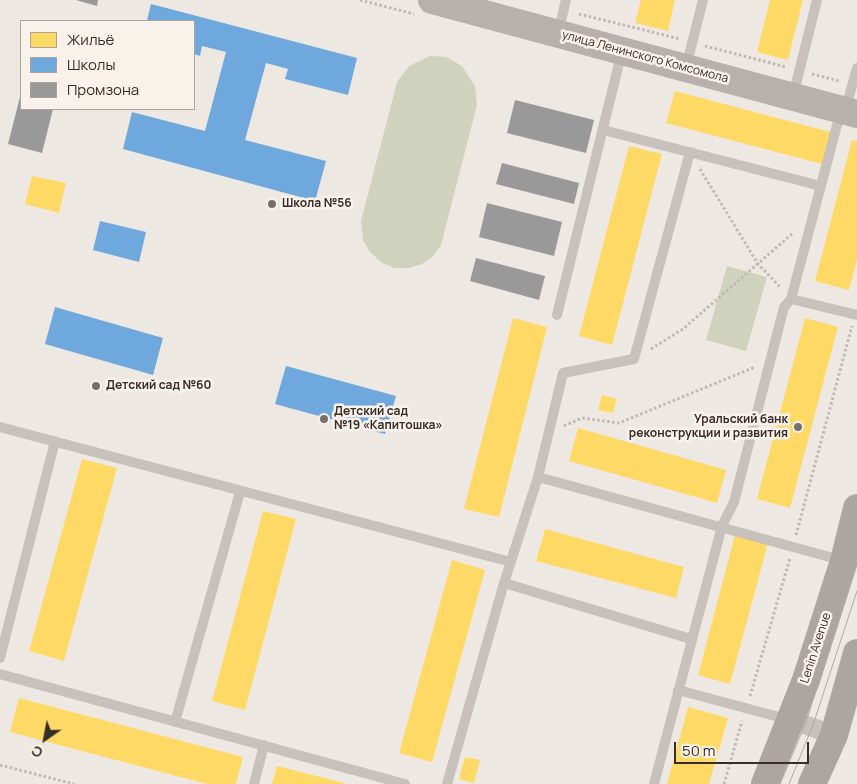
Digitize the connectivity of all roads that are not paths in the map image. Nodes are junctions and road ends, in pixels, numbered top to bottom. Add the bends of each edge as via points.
1 (432, 0) edge
2 (566, 0) edge
3 (703, 0) edge
4 (817, 0) edge
5 (558, 34) junction
6 (622, 51) junction
7 (686, 68) junction
8 (857, 68) edge
9 (793, 97) junction
10 (851, 112) edge
11 (603, 130) junction
12 (690, 152) junction
13 (821, 186) junction
14 (791, 299) junction
15 (557, 315) dead end
16 (857, 315) edge
17 (0, 427) edge
18 (55, 442) junction
19 (538, 477) junction
20 (240, 492) junction
21 (857, 508) edge
22 (722, 526) junction
23 (511, 562) junction
24 (850, 564) edge
25 (504, 583) junction
26 (691, 639) junction
27 (857, 653) edge
28 (0, 658) edge
29 (0, 674) edge
30 (678, 690) junction
31 (791, 720) junction
32 (175, 722) junction
33 (834, 735) junction
34 (264, 745) junction
35 (254, 784) edge
36 (405, 784) edge
37 (447, 784) edge
38 (654, 784) edge
39 (765, 784) edge
40 (812, 784) edge

1 - 5 street, улица Ленинского Комсомола
2 - 5 lane
3 - 7 lane
4 - 9 lane
5 - 6 street, улица Ленинского Комсомола
6 - 7 street, улица Ленинского Комсомола
6 - 11 lane
7 - 9 street, улица Ленинского Комсомола
8 - 10 lane
9 - 10 street, улица Ленинского Комсомола
10 - 13 lane via 837,125
11 - 12 lane
11 - 15 lane
12 - 13 lane
12 - 19 lane via 634,359 563,373
13 - 14 lane
14 - 16 lane
14 - 22 lane via 784,307 734,502
17 - 18 lane
18 - 20 lane
18 - 28 lane
19 - 22 lane
19 - 23 lane
20 - 23 lane
20 - 32 lane
21 - 24 main road, Lenin Avenue
22 - 24 lane
22 - 26 lane
23 - 25 lane
24 - 31 main road, Lenin Avenue
25 - 26 lane
25 - 37 lane
26 - 30 lane
27 - 33 main road
29 - 32 lane
30 - 31 lane
30 - 38 lane
31 - 33 street
31 - 39 main road, Lenin Avenue
32 - 34 lane
33 - 40 main road
34 - 35 lane
34 - 36 lane

